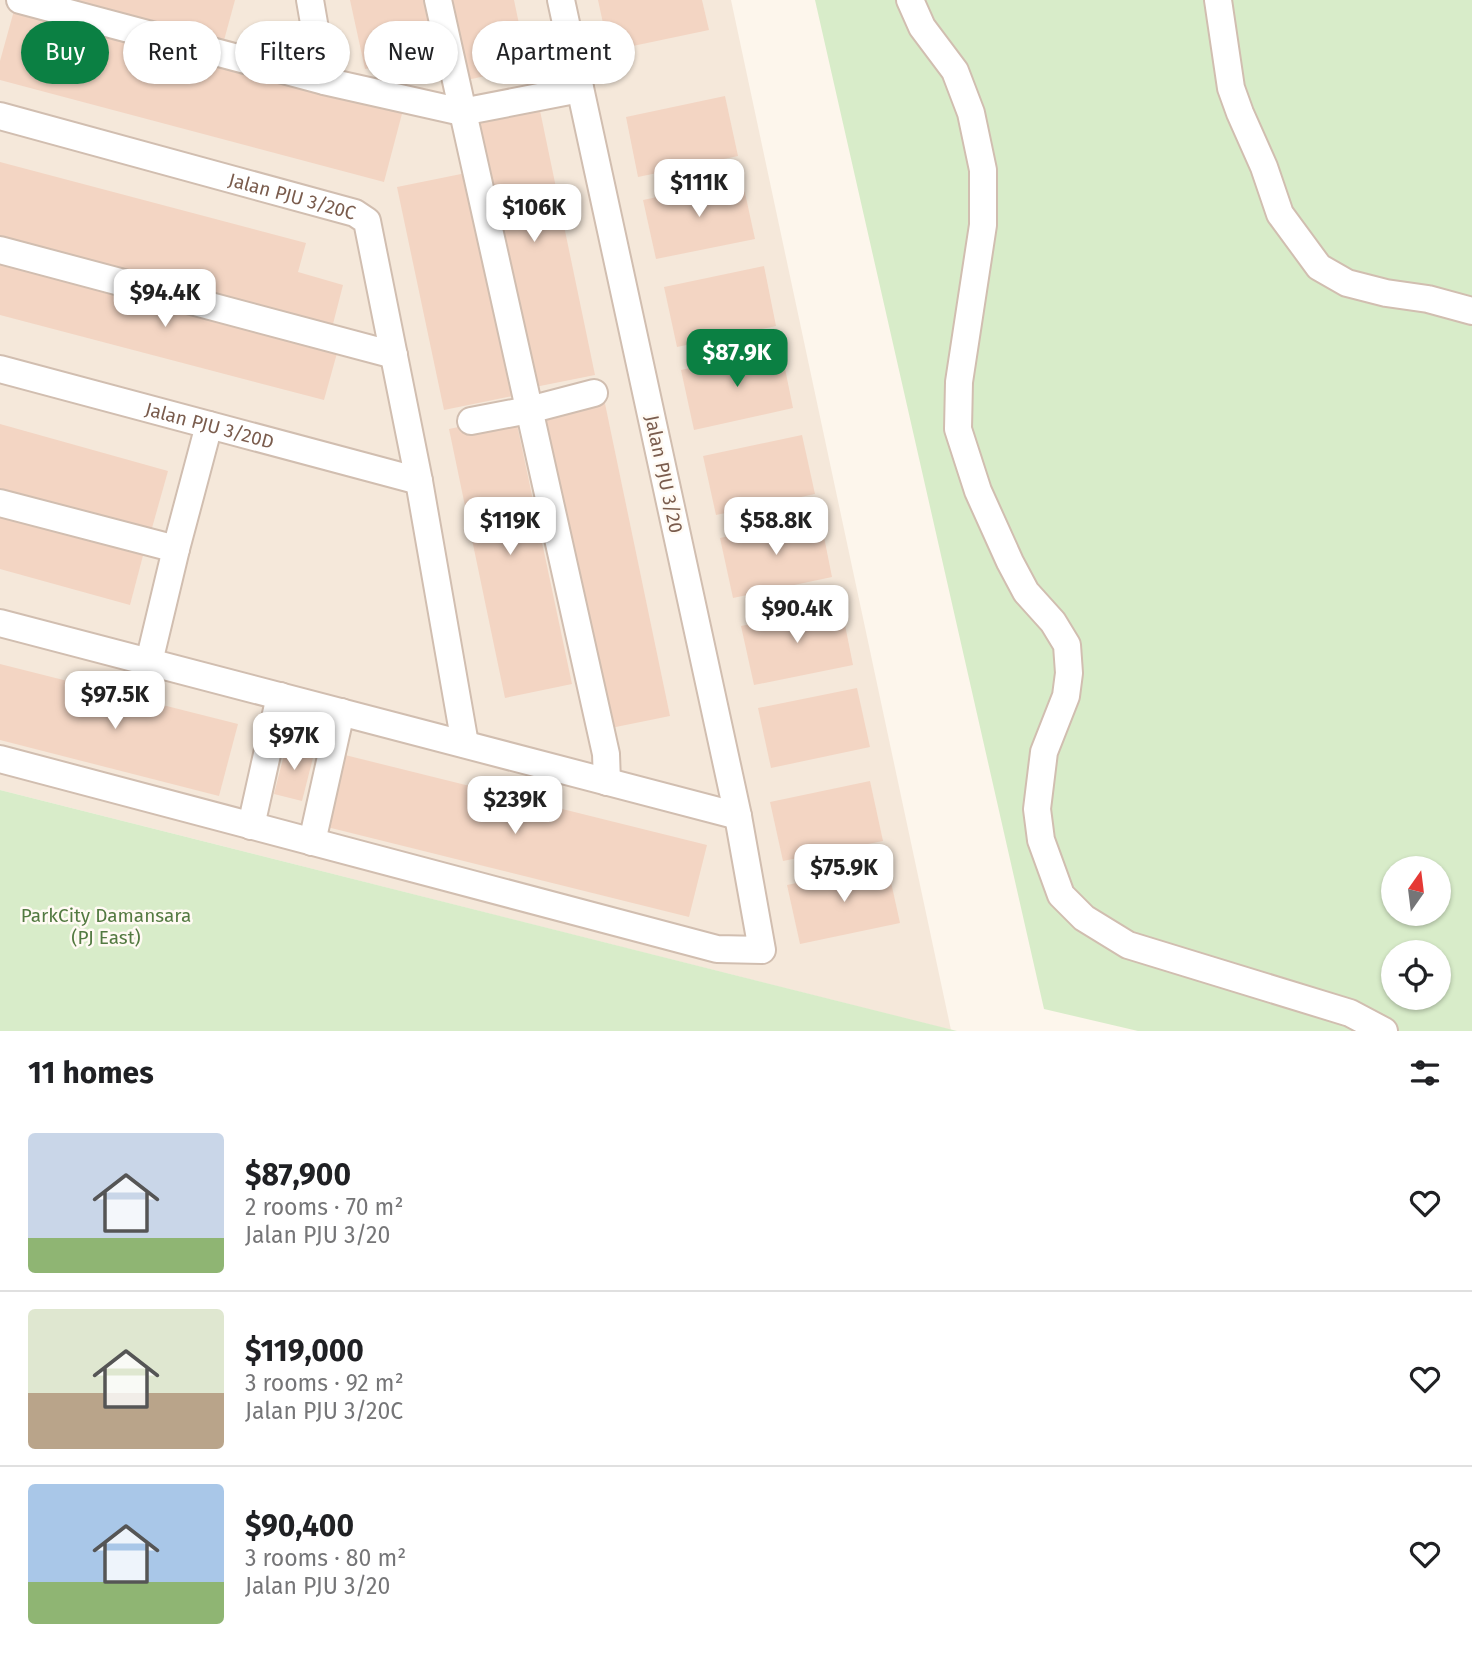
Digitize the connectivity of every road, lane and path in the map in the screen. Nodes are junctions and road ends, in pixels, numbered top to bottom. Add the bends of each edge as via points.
1 (20, 0) edge
2 (310, 0) edge
3 (438, 0) edge
4 (561, 0) edge
5 (910, 0) edge
6 (1218, 0) edge
7 (314, 21) edge
8 (235, 57) edge
9 (337, 84) edge
10 (580, 89) junction
11 (462, 112) junction
12 (0, 117) edge
13 (0, 250) edge
14 (1472, 311) edge
15 (394, 355) junction
16 (0, 369) edge
17 (594, 393) dead end
18 (529, 410) junction
19 (471, 421) dead end
20 (209, 425) junction
21 (419, 481) junction
22 (0, 503) edge
23 (176, 549) junction
24 (0, 624) edge
25 (149, 662) junction
26 (280, 696) junction
27 (341, 712) junction
28 (466, 744) junction
29 (0, 759) edge
30 (607, 782) junction
31 (738, 816) junction
32 (251, 826) junction
33 (312, 842) junction
34 (1384, 1031) edge

1 - 8 street
2 - 7 street
3 - 11 street
4 - 10 street, Jalan PJU 3/20
5 - 34 street via 922,27 955,71 971,113 983,170 983,225 959,382 958,429 978,491 1010,562 1026,592 1068,645 1066,696 1044,752 1037,809 1041,840 1061,895 1084,918 1128,945 1350,1013
6 - 14 street via 1231,88 1240,113 1280,214 1319,267 1347,283
9 - 11 street
10 - 11 street
10 - 31 street, Jalan PJU 3/20
11 - 18 street
12 - 15 street, Jalan PJU 3/20C via 355,213 367,221
13 - 15 street
15 - 21 street, Jalan PJU 3/20C
16 - 20 street, Jalan PJU 3/20D
17 - 18 street
18 - 19 street
18 - 30 street via 606,754
20 - 21 street, Jalan PJU 3/20D
20 - 23 street
21 - 28 street, Jalan PJU 3/20C
22 - 23 street
23 - 25 street
24 - 25 street
25 - 26 street
26 - 27 street
26 - 32 street
27 - 28 street
27 - 33 street
28 - 30 street
29 - 32 street
30 - 31 street
31 - 33 street, Jalan PJU 3/20 via 762,950 717,949
32 - 33 street

